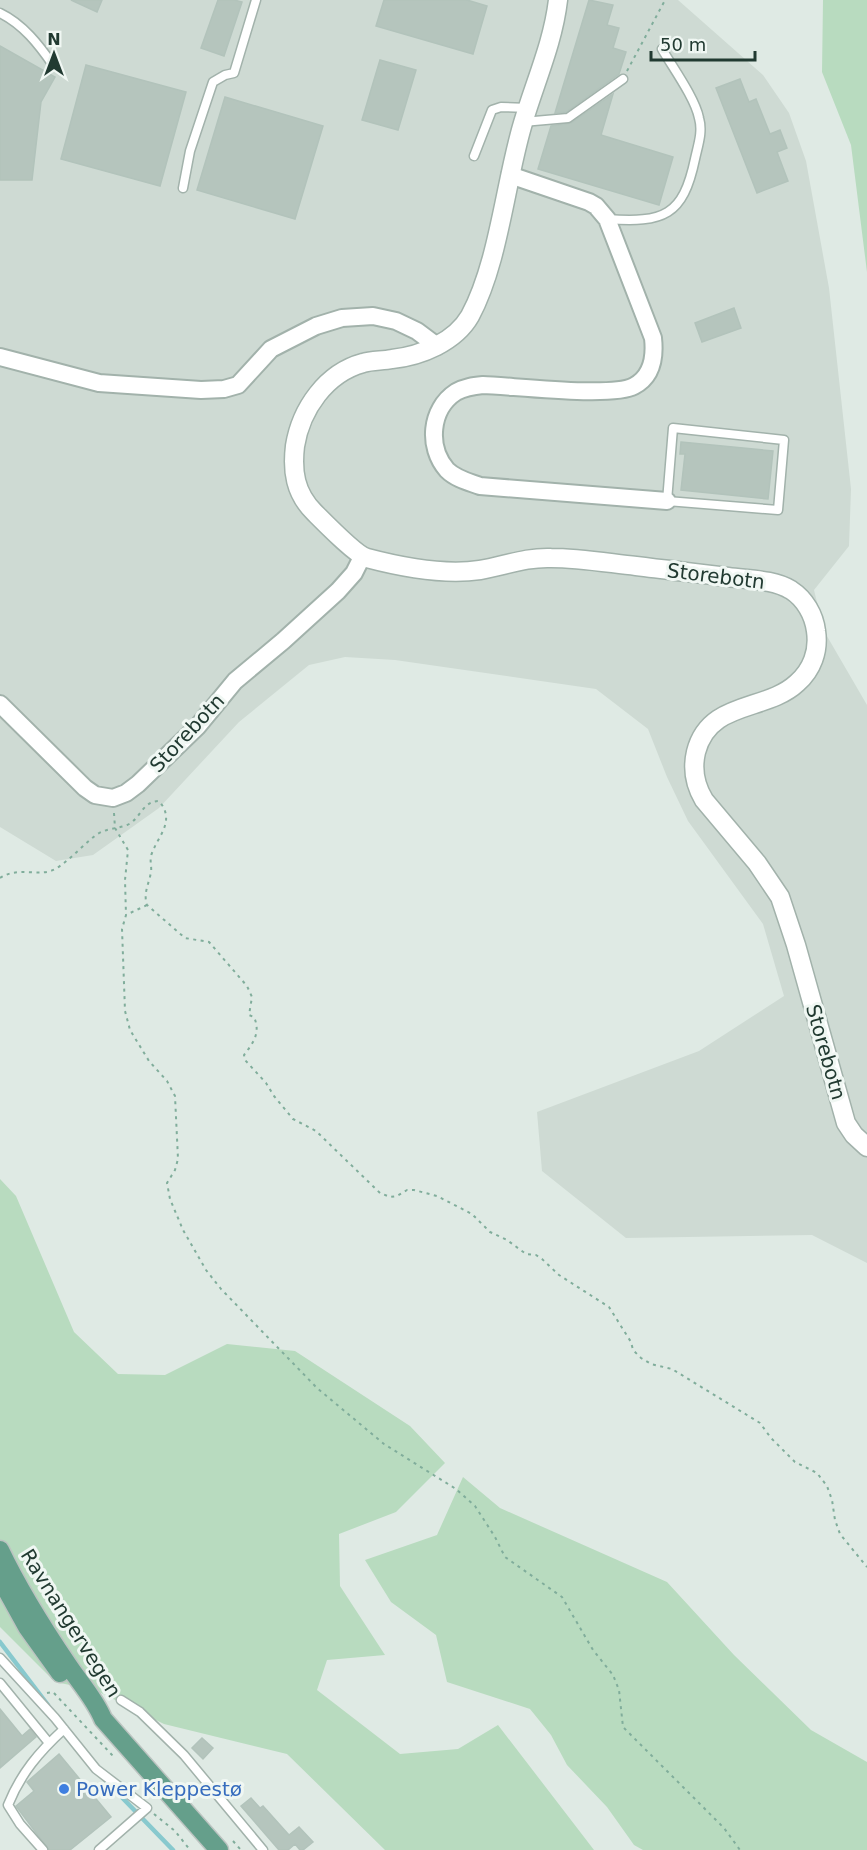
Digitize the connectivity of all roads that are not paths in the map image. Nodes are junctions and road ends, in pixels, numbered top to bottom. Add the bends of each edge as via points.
1 (256, 0) edge
2 (558, 0) edge
3 (0, 13) edge
4 (662, 49) dead end
5 (53, 65) dead end
6 (623, 79) road end
7 (526, 115) junction
8 (474, 156) dead end
9 (510, 175) junction
10 (183, 188) dead end
11 (607, 219) junction
12 (436, 345) junction
13 (0, 357) edge
14 (667, 501) junction
15 (362, 557) junction
16 (0, 704) edge
17 (867, 1147) edge
18 (0, 1550) edge
19 (0, 1578) edge
20 (0, 1658) edge
21 (0, 1683) edge
22 (121, 1700) dead end
23 (104, 1719) junction
24 (64, 1729) junction
25 (49, 1743) junction
26 (43, 1850) edge
27 (99, 1850) edge
28 (219, 1850) edge
29 (263, 1850) edge

1 - 10 lane via 234,73 213,82 190,151
2 - 7 street via 555,23
3 - 5 lane via 19,24
4 - 11 lane via 699,117 701,131 690,182 681,201 667,214 632,220
6 - 7 lane via 568,118
7 - 8 lane via 501,107 492,110
7 - 9 street
9 - 11 street via 589,202
9 - 12 street via 480,294 458,333
11 - 14 street via 653,338 654,358 646,375 635,386 616,391 469,386 453,394 440,410 434,441 447,470 480,486
12 - 13 street via 396,321 373,316 342,318 316,326 271,349 238,385 201,390 99,383
12 - 15 street via 422,352 346,369 307,408 295,447 296,484 308,506
14 - 14 lane via 777,510 784,440 673,428
15 - 16 street, Storebotn via 339,591 235,681 198,726 126,793 113,798 95,795 85,788
15 - 17 street, Storebotn via 439,571 480,570 519,560 551,558 670,570 772,583 790,590 805,604 817,639 807,672 789,690 734,710 712,724 697,746 694,771 699,793 780,897 846,1122
18 - 23 main road, Ravnangervegen via 29,1606
19 - 23 main road, Ravnangervegen via 45,1654 91,1712
20 - 24 lane
21 - 25 lane
22 - 29 lane via 140,1712 184,1755
23 - 28 main road, Ravnangervegen
24 - 25 lane
24 - 27 lane via 96,1769 147,1808
25 - 26 lane via 21,1775 8,1805

